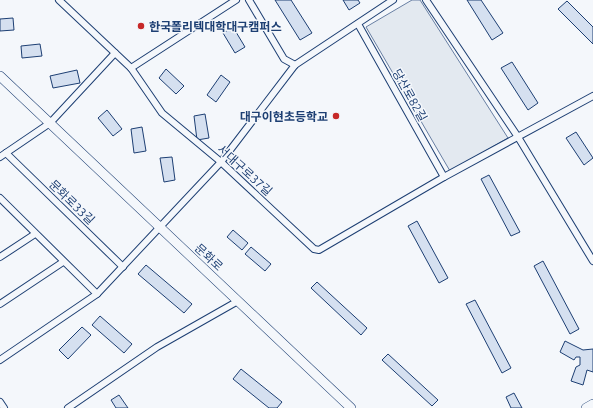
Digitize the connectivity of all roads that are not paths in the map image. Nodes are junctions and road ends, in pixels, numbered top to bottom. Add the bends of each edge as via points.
1 (59, 0) edge
2 (236, 0) edge
3 (250, 0) edge
4 (393, 0) edge
5 (426, 0) edge
6 (358, 24) junction
7 (115, 53) junction
8 (296, 65) junction
9 (131, 68) junction
10 (0, 76) edge
11 (593, 96) edge
12 (50, 123) junction
13 (518, 137) junction
14 (6, 153) junction
15 (0, 157) edge
16 (222, 162) junction
17 (444, 177) junction
18 (0, 198) edge
19 (6, 204) junction
20 (0, 208) edge
21 (161, 228) junction
22 (35, 234) junction
23 (0, 257) edge
24 (593, 261) edge
25 (63, 262) junction
26 (123, 267) junction
27 (97, 294) junction
28 (238, 301) junction
29 (0, 304) edge
30 (0, 360) edge
31 (0, 402) edge
32 (593, 404) edge
33 (4, 408) edge
34 (68, 408) edge
35 (351, 408) edge
36 (586, 408) edge

1 - 7 street, 서대구로37길
2 - 9 street
3 - 8 street via 284,59
4 - 6 street
5 - 13 street
6 - 8 street
6 - 17 street, 당산로82길
7 - 9 street, 서대구로37길
7 - 12 street
8 - 16 street
9 - 16 street, 서대구로37길 via 162,113
10 - 12 main road, 문화로
11 - 13 street
12 - 14 street
12 - 21 main road, 문화로
13 - 17 street
13 - 24 street
14 - 15 street
14 - 26 street, 문화로33길
16 - 17 street, 서대구로37길 via 314,249 319,250
16 - 21 street
18 - 19 street
19 - 20 street
19 - 22 street
21 - 26 street
21 - 28 main road, 문화로
22 - 23 street
22 - 25 street
25 - 27 street
25 - 29 street
26 - 27 street
27 - 30 street
28 - 34 street via 157,347
28 - 35 main road, 문화로
31 - 33 street
32 - 36 main road

